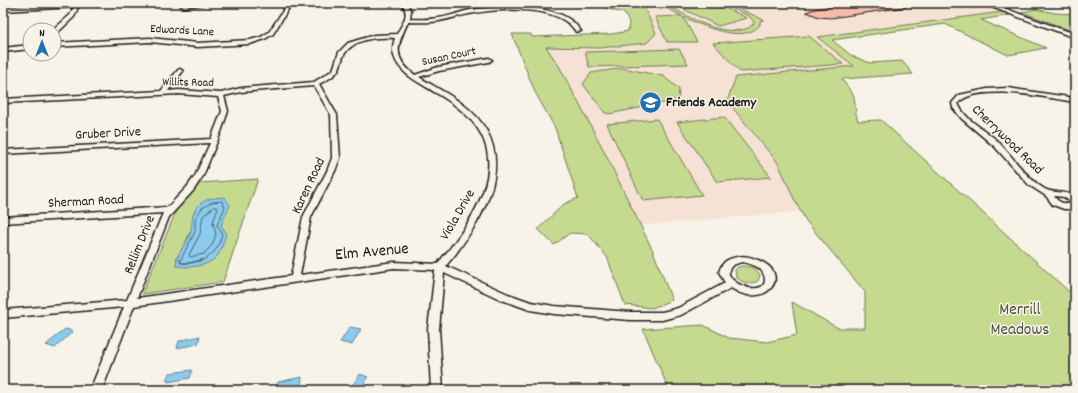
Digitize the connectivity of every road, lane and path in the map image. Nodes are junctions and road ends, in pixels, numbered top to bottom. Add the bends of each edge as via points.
1 (89, 3) edge
2 (251, 3) edge
3 (290, 3) edge
4 (404, 3) edge
5 (984, 3) edge
6 (34, 5) edge
7 (77, 5) junction
8 (183, 6) dead end
9 (3, 9) edge
10 (407, 21) junction
11 (62, 25) edge
12 (578, 31) dead end
13 (397, 36) junction
14 (1075, 36) edge
15 (62, 46) edge
16 (22, 48) edge
17 (3, 50) edge
18 (488, 60) dead end
19 (180, 71) dead end
20 (414, 77) junction
21 (316, 84) junction
22 (162, 93) junction
23 (221, 95) junction
24 (3, 100) edge
25 (1075, 100) edge
26 (213, 141) junction
27 (3, 152) edge
28 (1050, 195) junction
29 (1075, 202) edge
30 (1075, 206) edge
31 (170, 210) junction
32 (3, 220) edge
33 (440, 267) junction
34 (295, 278) junction
35 (730, 284) junction
36 (130, 303) junction
37 (4, 315) edge
38 (96, 390) edge
39 (438, 390) edge

1 - 7 street
2 - 8 street
3 - 15 street, Edwards Lane via 271,33 250,42 198,45 150,40
4 - 10 street via 409,14
5 - 14 street
6 - 7 street
6 - 9 street
7 - 11 street via 72,16
10 - 12 street via 438,20 474,11 528,9 548,12 563,18
10 - 13 street
13 - 20 street, Viola Drive via 394,48 396,55 403,67
13 - 21 street, Willits Road via 374,37 350,44 342,52 335,71
16 - 17 street
18 - 20 street, Susan Court via 442,68
19 - 22 street
20 - 33 street, Viola Drive via 464,108 482,129 490,147 491,180 486,198
21 - 23 street, Willits Road via 241,90
21 - 34 street, Karen Road via 334,115 336,158 332,171 307,216
22 - 23 street, Willits Road
22 - 24 street, Willits Road
23 - 26 street, Rellim Drive via 225,114
25 - 28 street, Cherrywood Road via 1003,90 961,96 955,104 960,113 991,139 1022,174
26 - 27 street, Gruber Drive
26 - 31 street, Rellim Drive via 199,176
28 - 29 street, Cherrywood Road via 1061,194
28 - 30 street, Cherrywood Road via 1053,201 1060,205
31 - 32 street, Sherman Road
31 - 36 street, Rellim Drive via 165,216
33 - 34 street, Elm Avenue via 394,265
33 - 35 street, Elm Avenue via 530,306 630,316 662,316 680,311
33 - 39 street, Viola Drive via 434,321
34 - 36 street, Elm Avenue
35 - 35 street via 740,290 756,292 768,287 770,277 757,263 750,260 735,260 723,270
36 - 37 street, Elm Avenue
36 - 38 street, Rellim Drive

